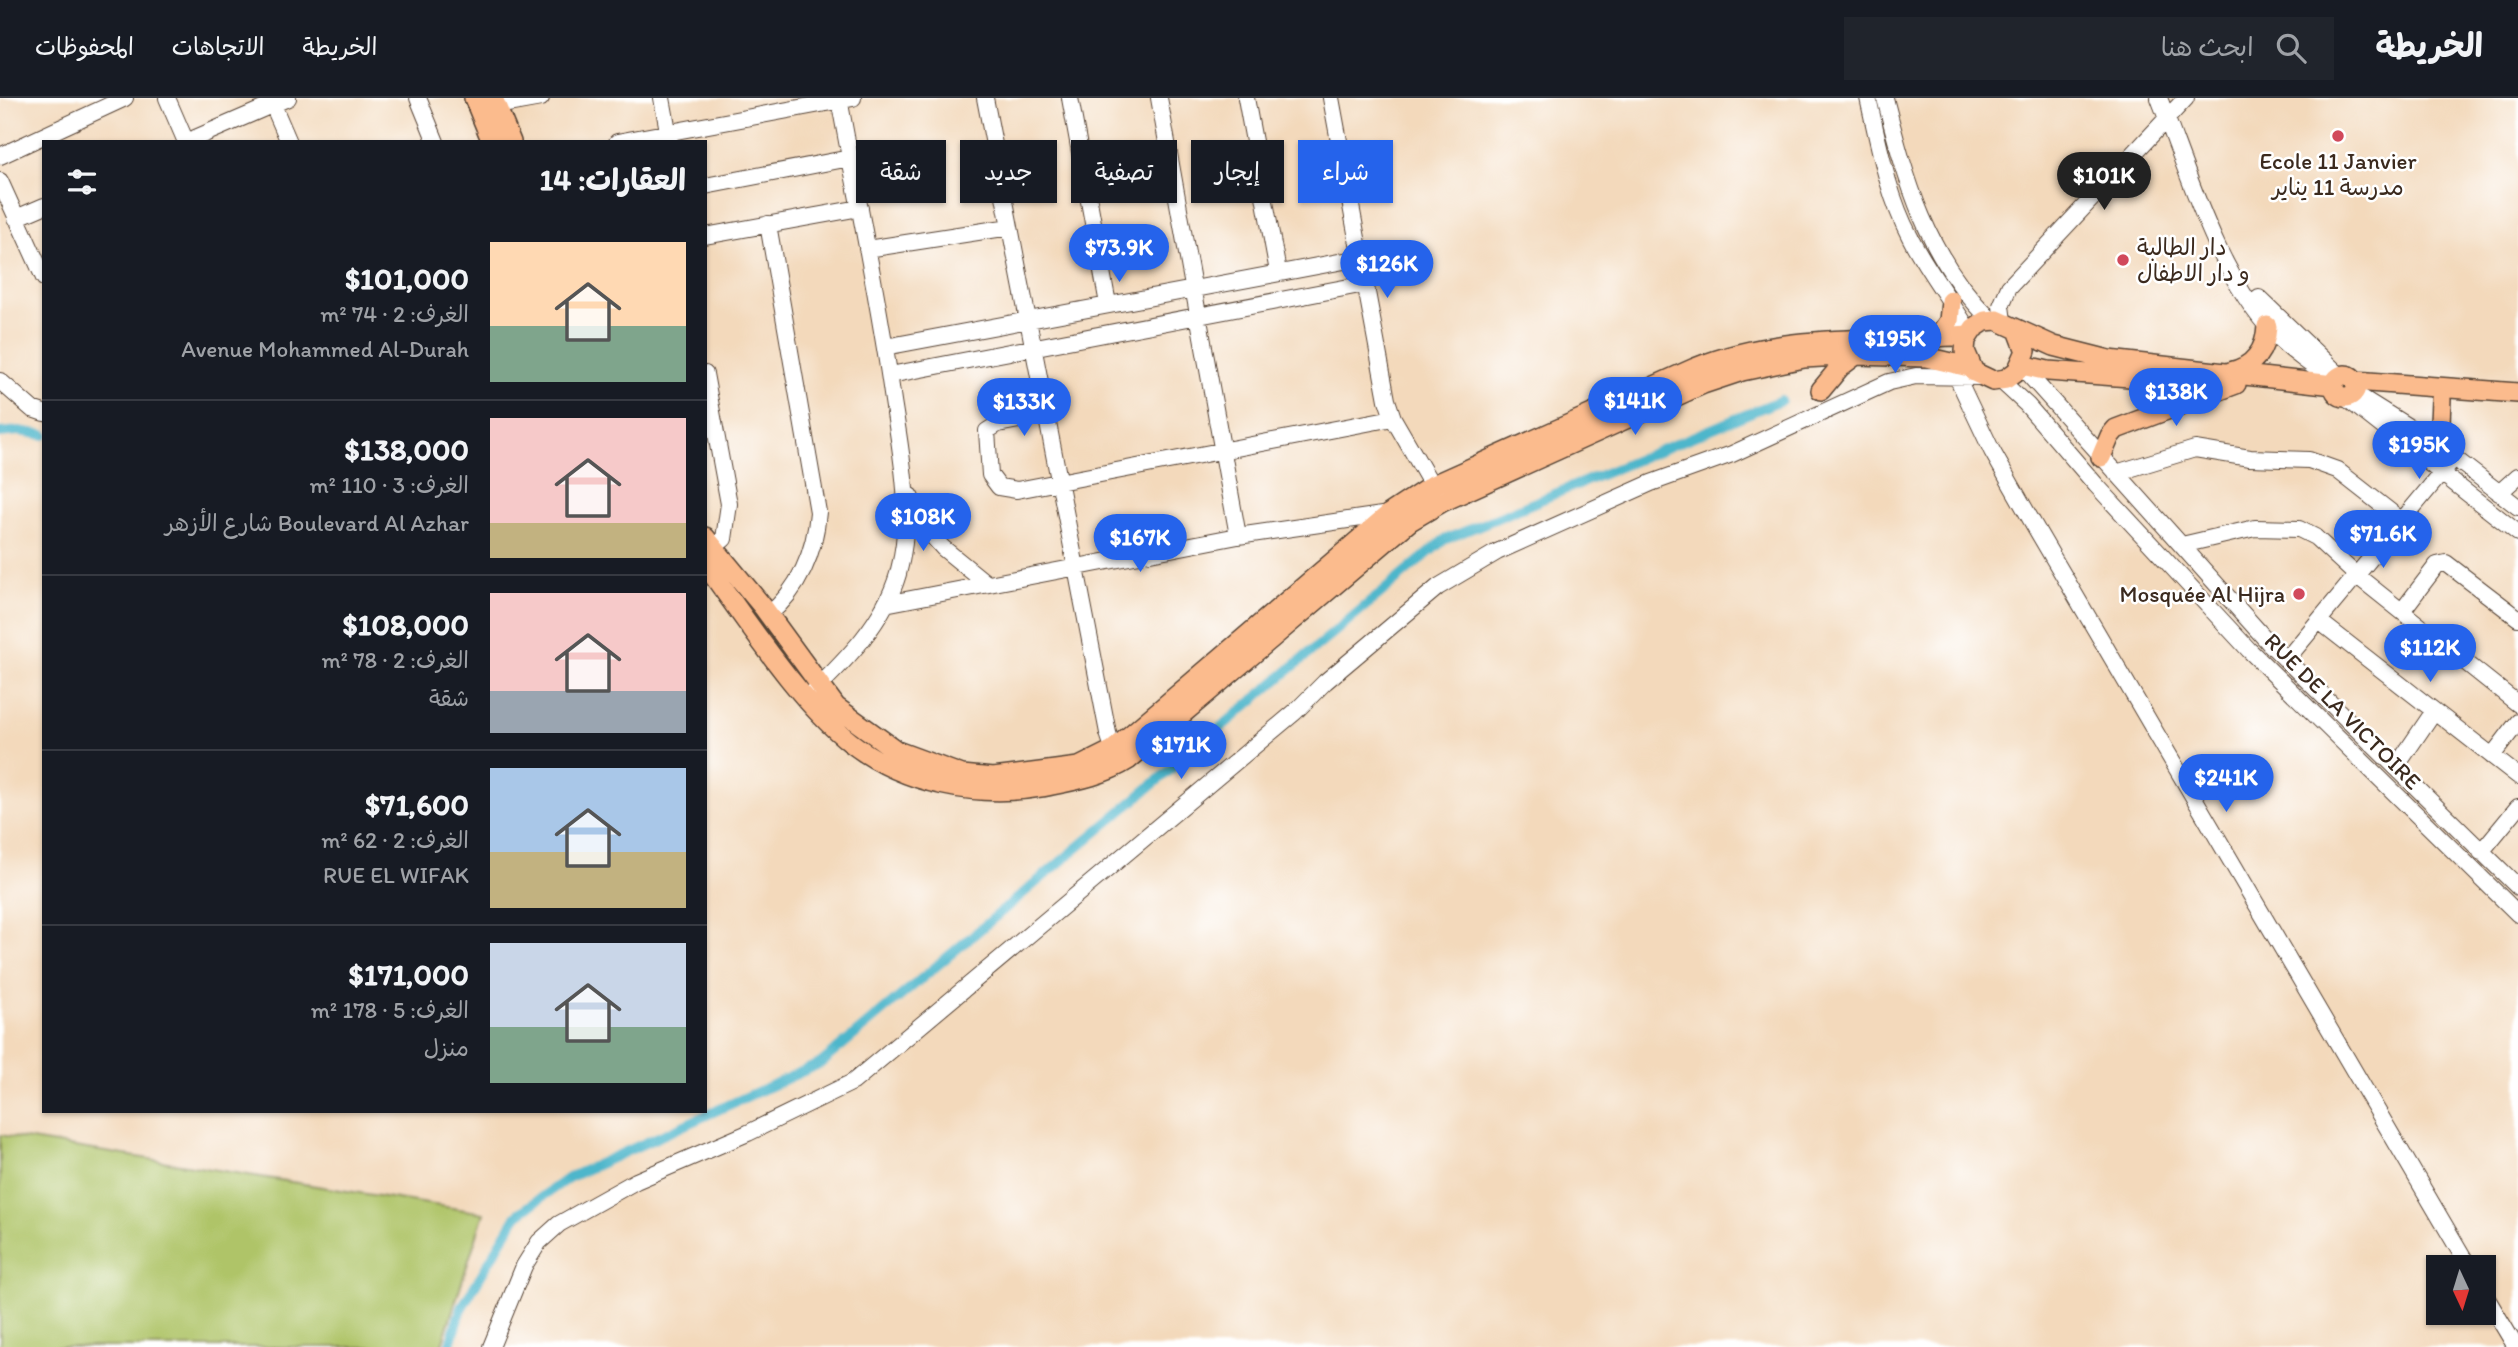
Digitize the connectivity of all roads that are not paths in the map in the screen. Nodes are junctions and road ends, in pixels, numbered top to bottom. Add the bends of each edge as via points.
1 (124, 98) edge
2 (167, 98) edge
3 (418, 98) edge
4 (474, 98) edge
5 (541, 98) edge
6 (662, 98) edge
7 (985, 98) edge
8 (1070, 98) edge
9 (1159, 98) edge
10 (1247, 98) edge
11 (1331, 98) edge
12 (1868, 98) edge
13 (1885, 98) edge
14 (2159, 98) edge
15 (844, 99) edge
16 (277, 100) edge
17 (495, 102) edge
18 (2174, 106) edge
19 (669, 137) edge
20 (185, 140) edge
21 (190, 140) edge
22 (288, 140) edge
23 (435, 140) edge
24 (491, 140) edge
25 (510, 140) edge
26 (638, 140) edge
27 (0, 156) edge
28 (850, 159) junction
29 (0, 181) edge
30 (707, 186) edge
31 (42, 206) edge
32 (860, 208) junction
33 (16, 218) junction
34 (768, 224) junction
35 (1010, 227) junction
36 (707, 236) edge
37 (867, 249) junction
38 (1360, 258) junction
39 (1278, 272) junction
40 (42, 274) edge
41 (1365, 284) junction
42 (1193, 288) junction
43 (1951, 301) junction
44 (1108, 304) junction
45 (1198, 317) junction
46 (1027, 321) junction
47 (2004, 324) junction
48 (2267, 326) junction
49 (1969, 334) junction
50 (1937, 338) junction
51 (885, 347) junction
52 (1826, 348) junction
53 (1032, 350) junction
54 (1856, 355) junction
55 (2022, 365) junction
56 (1968, 373) junction
57 (890, 375) junction
58 (2231, 379) junction
59 (2000, 380) junction
60 (0, 381) edge
61 (707, 385) edge
62 (2344, 387) junction
63 (1821, 390) junction
64 (2518, 393) edge
65 (2441, 399) junction
66 (2518, 405) edge
67 (1820, 411) junction
68 (42, 412) edge
69 (1045, 415) junction
70 (1393, 418) junction
71 (1223, 451) junction
72 (2446, 452) junction
73 (2101, 457) junction
74 (2116, 473) junction
75 (2439, 474) junction
76 (2518, 476) edge
77 (1057, 483) junction
78 (906, 488) junction
79 (2499, 493) junction
80 (1437, 494) junction
81 (2518, 508) edge
82 (1389, 514) junction
83 (2400, 520) junction
84 (2518, 533) edge
85 (1238, 536) junction
86 (2182, 545) junction
87 (708, 551) edge
88 (1074, 568) junction
89 (2356, 575) junction
90 (986, 583) junction
91 (885, 604) junction
92 (2402, 611) junction
93 (768, 615) junction
94 (2518, 618) edge
95 (2319, 621) junction
96 (2286, 660) junction
97 (813, 692) junction
98 (2518, 704) edge
99 (2434, 711) junction
100 (2518, 722) edge
101 (2492, 756) junction
102 (1116, 758) junction
103 (2396, 767) junction
104 (2518, 776) edge
105 (2518, 807) edge
106 (2481, 852) junction
107 (2518, 887) edge
108 (2518, 914) edge
109 (2462, 1255) edge
110 (2496, 1314) edge
111 (491, 1347) edge
112 (2516, 1347) edge

1 - 27 street
2 - 20 street
3 - 23 street
4 - 24 main road
5 - 17 street
6 - 19 street
7 - 35 street
8 - 44 street
9 - 42 street
10 - 39 street
11 - 38 street
12 - 43 street via 1900,217
13 - 47 street via 1911,195 1928,235 1966,294
14 - 18 street
15 - 19 street
15 - 28 street
16 - 21 street
16 - 22 street
17 - 25 main road
18 - 47 street via 2009,287 2001,306
18 - 48 street via 2224,257
18 - 62 street via 2250,285 2270,312
19 - 26 street
28 - 30 street
28 - 32 street
29 - 33 street
31 - 33 street
32 - 34 street
32 - 37 street
33 - 40 street
34 - 36 street
34 - 93 street via 818,512 806,566
35 - 37 street
35 - 46 street
37 - 51 street
38 - 39 street
38 - 41 street
39 - 42 street
41 - 45 street
41 - 70 street
42 - 44 street
42 - 45 street
43 - 49 street
43 - 50 main road via 1948,321
44 - 46 street
45 - 53 street
45 - 71 street
46 - 51 street
46 - 53 street
47 - 49 main road via 1979,324
47 - 55 main road via 2026,351
47 - 58 main road via 2063,349
48 - 58 main road via 2257,358
48 - 62 street via 2299,356
49 - 50 main road
49 - 56 main road via 1965,351
50 - 52 main road
51 - 57 street
52 - 54 main road
52 - 63 street
52 - 80 main road via 1755,349 1715,360
53 - 57 street
53 - 69 street
54 - 56 main road via 1919,356
54 - 63 main road
55 - 58 main road via 2048,371
55 - 59 main road
55 - 73 street, RUE DE LA VICTOIRE
56 - 59 main road
56 - 67 street via 1889,382
56 - 109 street via 1992,451
57 - 78 street
58 - 62 main road
58 - 73 main road via 2116,429
59 - 108 street, RUE DE LA VICTOIRE via 2249,650
60 - 68 street
61 - 87 street via 730,513 724,539
62 - 64 main road
62 - 65 main road
62 - 72 street
62 - 75 street
63 - 67 street
65 - 66 main road
65 - 72 main road
67 - 111 street via 1732,454 1497,552 1438,587 853,1082 636,1181 559,1224 539,1242 524,1266
69 - 77 street
69 - 77 street via 998,424 987,431 990,475 1007,490
70 - 71 street
70 - 80 street
71 - 77 street
71 - 85 street
72 - 75 street
72 - 79 street
73 - 74 street, RUE DE LA VICTOIRE
74 - 83 street via 2194,449 2250,458 2309,460 2337,470
74 - 86 street, RUE DE LA VICTOIRE
75 - 83 street
75 - 84 street
76 - 79 street
77 - 88 street
78 - 90 street via 924,527
78 - 91 street via 904,547
79 - 81 street
80 - 82 main road
80 - 102 main road via 1410,521
82 - 85 street
82 - 102 main road
83 - 89 street
85 - 88 street
86 - 89 street via 2255,528 2300,529
86 - 96 street, RUE DE LA VICTOIRE
87 - 93 main road
87 - 97 main road
88 - 90 street
88 - 102 street
89 - 92 street
89 - 95 street
90 - 91 street
91 - 97 street via 856,646
92 - 94 street via 2437,565 2446,562
92 - 98 street
93 - 97 main road
95 - 96 street
95 - 99 street
96 - 103 street, RUE DE LA VICTOIRE
97 - 102 main road via 906,756 962,775 1003,777
99 - 101 street
99 - 103 street
100 - 101 street
101 - 104 street
103 - 106 street, RUE DE LA VICTOIRE
105 - 106 street
106 - 107 street, RUE DE LA VICTOIRE
110 - 112 street

